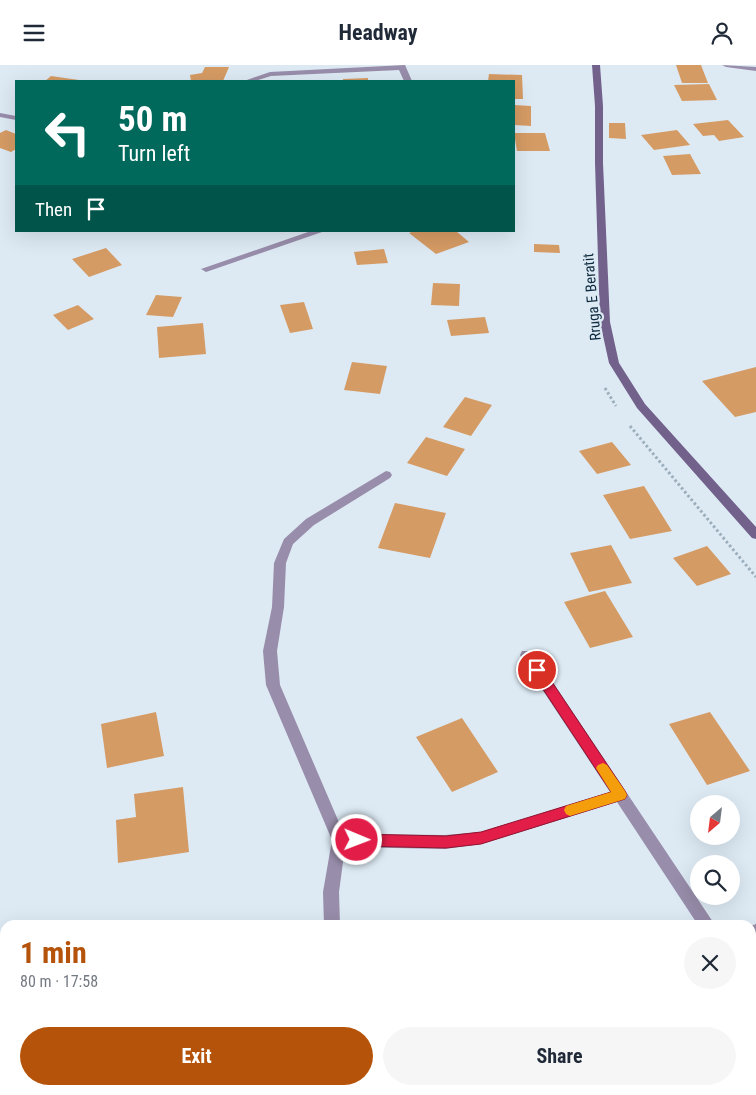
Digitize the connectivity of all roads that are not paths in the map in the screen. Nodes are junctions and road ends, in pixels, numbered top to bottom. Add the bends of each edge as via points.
1 (596, 65) edge
2 (726, 65) edge
3 (401, 67) edge
4 (756, 69) edge
5 (251, 80) edge
6 (408, 80) edge
7 (0, 115) edge
8 (15, 118) edge
9 (318, 232) edge
10 (206, 269) dead end
11 (386, 475) dead end
12 (756, 535) edge
13 (527, 655) dead end
14 (620, 795) junction
15 (339, 840) junction
16 (332, 920) edge
17 (704, 920) edge

1 - 12 main road, Rruga E Beratit via 606,322 614,363 641,406
2 - 4 street
3 - 5 street via 270,74
3 - 6 street
7 - 8 street
9 - 10 street
11 - 15 street via 310,522 288,542 280,563 278,607 270,651 272,685
13 - 14 street
14 - 15 street via 481,838 446,842
14 - 17 street
15 - 16 street via 331,892

